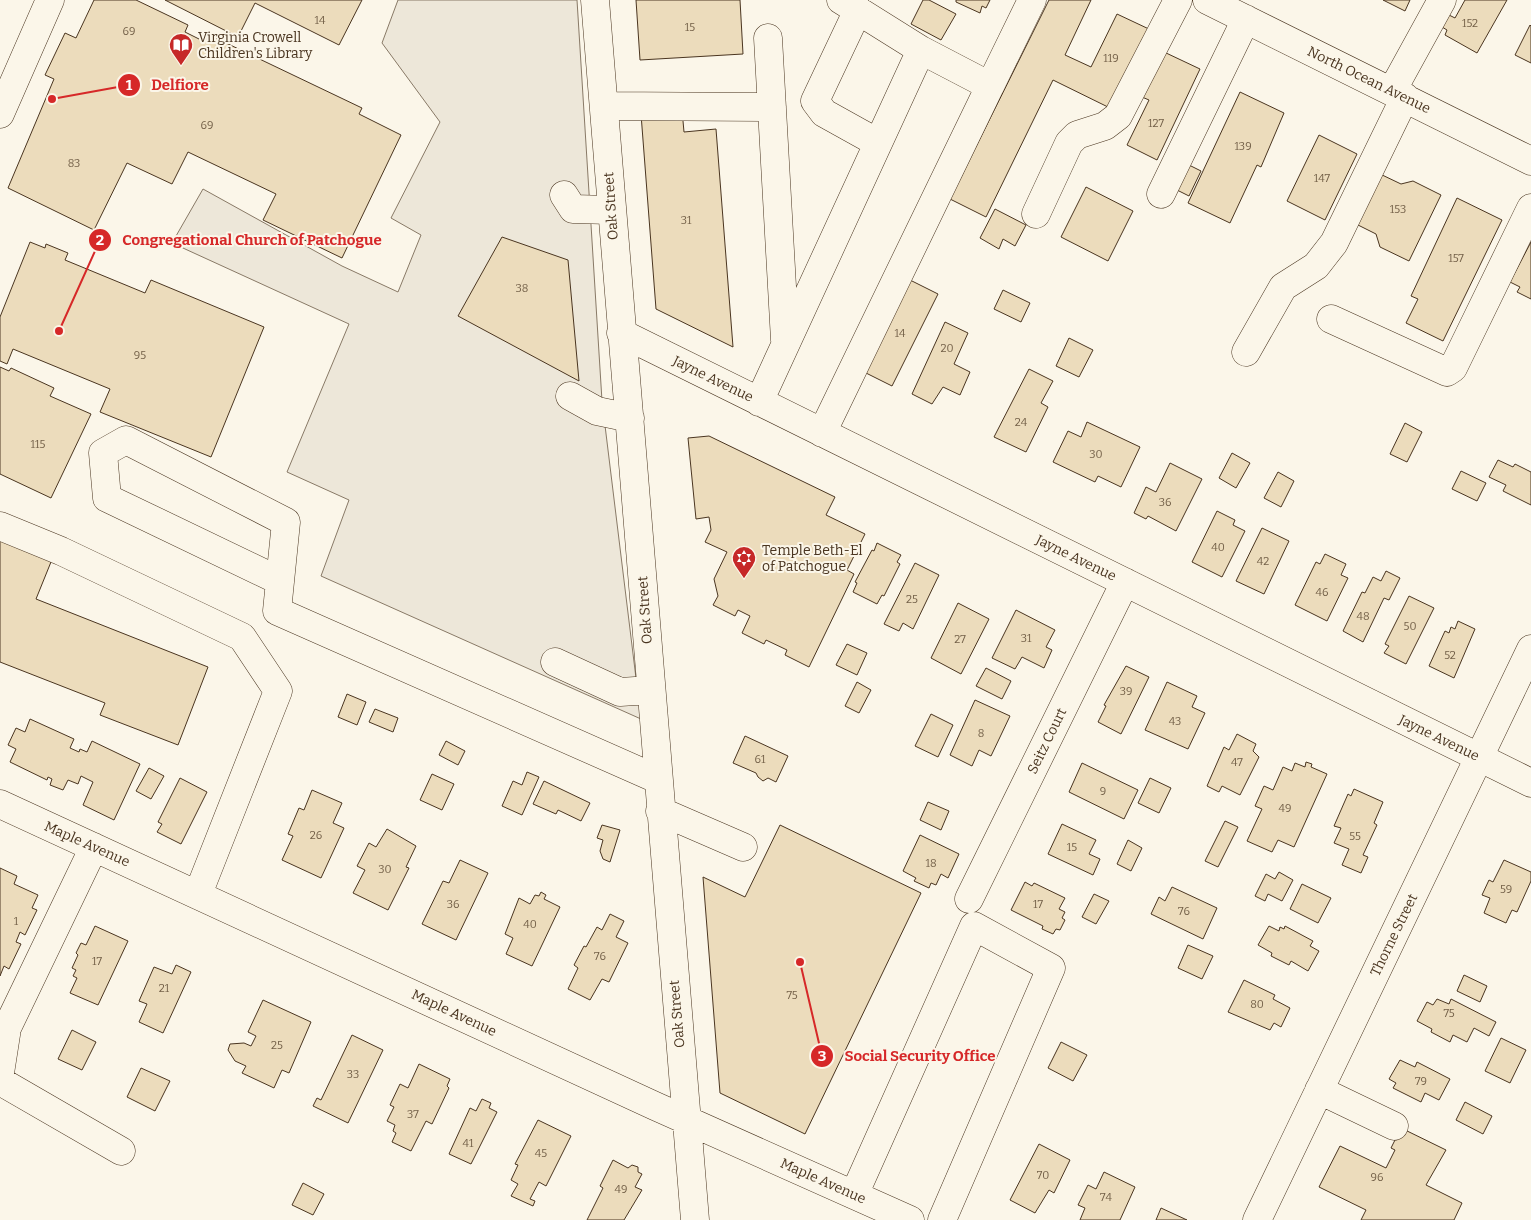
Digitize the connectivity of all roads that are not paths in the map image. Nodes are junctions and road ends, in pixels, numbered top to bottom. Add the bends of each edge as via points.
1 (50, 0) edge
2 (595, 0) edge
3 (1032, 0) edge
4 (1178, 0) edge
5 (1207, 0) edge
6 (1442, 0) edge
7 (850, 5) edge
8 (1246, 19) junction
9 (768, 38) dead end
10 (921, 50) junction
11 (990, 86) junction
12 (1398, 94) junction
13 (604, 106) junction
14 (772, 107) junction
15 (0, 114) edge
16 (878, 143) junction
17 (1531, 161) edge
18 (1161, 194) dead end
19 (564, 195) dead end
20 (1531, 208) edge
21 (611, 210) junction
22 (1036, 214) dead end
23 (1331, 319) dead end
24 (621, 333) junction
25 (786, 344) junction
26 (1246, 352) dead end
27 (570, 396) dead end
28 (759, 402) junction
29 (630, 418) junction
30 (822, 433) junction
31 (0, 526) edge
32 (280, 581) junction
33 (1125, 582) junction
34 (1531, 649) edge
35 (555, 662) dead end
36 (651, 690) junction
37 (1479, 757) junction
38 (657, 779) junction
39 (1531, 783) edge
40 (0, 804) edge
41 (660, 811) junction
42 (94, 847) junction
43 (743, 847) dead end
44 (198, 894) junction
45 (969, 899) dead end
46 (3, 1029) edge
47 (0, 1072) edge
48 (0, 1081) edge
49 (1319, 1090) junction
50 (686, 1120) junction
51 (1394, 1126) dead end
52 (121, 1151) dead end
53 (854, 1195) junction
54 (695, 1220) edge
55 (910, 1220) edge
56 (942, 1220) edge
57 (1257, 1220) edge

1 - 15 street
2 - 13 street, Oak Street
3 - 11 street
4 - 22 street via 1118,116 1069,143
5 - 8 street, North Ocean Avenue
6 - 12 street
7 - 10 street
7 - 16 street via 815,101 824,113
8 - 12 street, North Ocean Avenue
8 - 18 street
9 - 14 street
10 - 11 street
10 - 16 street
11 - 30 street
12 - 17 street, North Ocean Avenue
12 - 26 street via 1334,243 1316,266 1283,287
13 - 14 street
13 - 21 street, Oak Street
14 - 25 street
16 - 25 street
19 - 21 street via 573,209
20 - 23 street via 1452,368 1447,372
21 - 24 street, Oak Street
24 - 28 street, Jayne Avenue
24 - 29 street, Oak Street
25 - 28 street
27 - 29 street via 597,412
28 - 30 street, Jayne Avenue
29 - 36 street, Oak Street
30 - 33 street, Jayne Avenue
31 - 44 street via 61,551 242,637 278,691
32 - 32 street via 286,522 126,440 103,453 107,498
32 - 38 street via 277,611
33 - 37 street, Jayne Avenue
33 - 45 street, Seitz Court
34 - 37 street, Thorne Street
35 - 36 street via 620,692
36 - 38 street, Oak Street
37 - 39 street, Jayne Avenue
37 - 49 street, Thorne Street
38 - 41 street, Oak Street
40 - 42 street, Maple Avenue
41 - 43 street
41 - 50 street, Oak Street
42 - 44 street, Maple Avenue
42 - 46 street
44 - 50 street, Maple Avenue
46 - 47 street
48 - 52 street
49 - 51 street
49 - 57 street, Thorne Street
50 - 53 street, Maple Avenue
50 - 54 street, Oak Street
53 - 55 street, Maple Avenue
53 - 56 street via 974,926 1051,968

